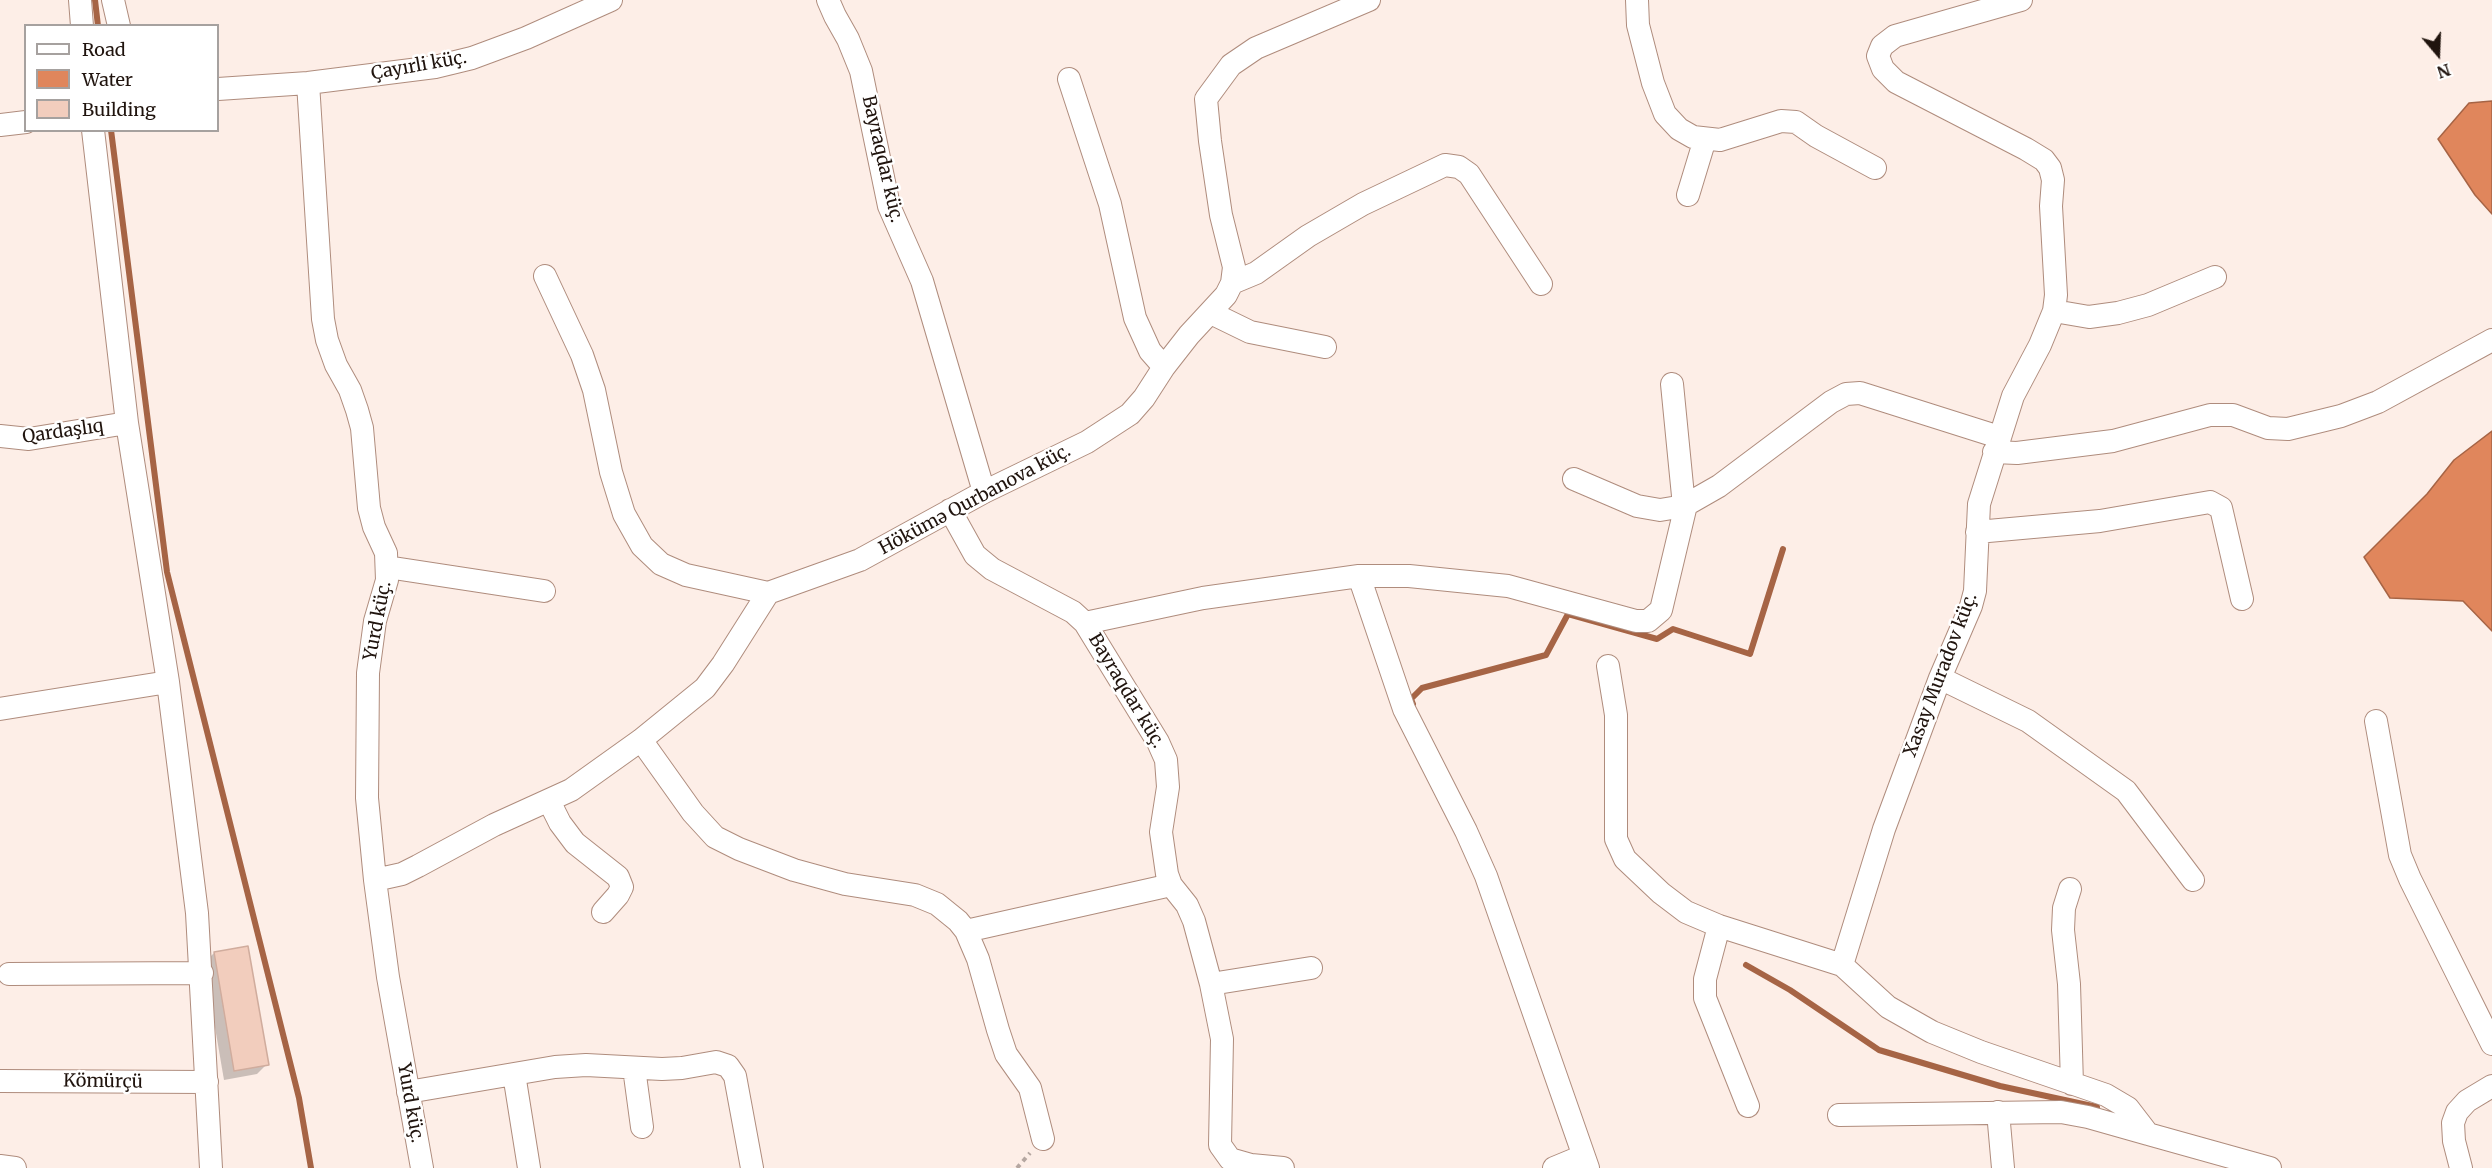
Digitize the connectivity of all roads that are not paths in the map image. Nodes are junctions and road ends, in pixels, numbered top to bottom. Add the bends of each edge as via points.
1 (80, 0) edge
2 (113, 0) edge
3 (611, 0) edge
4 (828, 0) edge
5 (1369, 0) edge
6 (1637, 0) edge
7 (2021, 0) edge
8 (82, 24) edge
9 (119, 24) edge
10 (1069, 79) dead end
11 (308, 83) junction
12 (219, 89) edge
13 (24, 122) edge
14 (0, 126) edge
15 (93, 132) edge
16 (1705, 139) junction
17 (1875, 168) dead end
18 (1688, 195) dead end
19 (545, 276) dead end
20 (2216, 277) dead end
21 (1232, 283) junction
22 (1541, 284) dead end
23 (2054, 311) junction
24 (1211, 313) junction
25 (2492, 339) edge
26 (1324, 347) dead end
27 (1164, 367) junction
28 (1672, 384) dead end
29 (127, 423) junction
30 (0, 436) edge
31 (1997, 445) junction
32 (1574, 479) dead end
33 (984, 492) junction
34 (1685, 505) junction
35 (950, 510) junction
36 (1977, 532) junction
37 (387, 567) junction
38 (1359, 576) junction
39 (544, 591) dead end
40 (768, 593) junction
41 (2242, 599) dead end
42 (1085, 623) junction
43 (1608, 666) dead end
44 (1940, 678) junction
45 (168, 682) junction
46 (0, 709) edge
47 (2376, 721) dead end
48 (641, 740) junction
49 (549, 801) junction
50 (375, 880) junction
51 (2193, 880) dead end
52 (1172, 885) junction
53 (2070, 889) dead end
54 (603, 912) dead end
55 (1719, 926) junction
56 (966, 931) junction
57 (1842, 965) junction
58 (1311, 968) dead end
59 (202, 973) junction
60 (9, 974) dead end
61 (1211, 984) junction
62 (2492, 1044) edge
63 (634, 1068) junction
64 (514, 1074) junction
65 (0, 1081) edge
66 (207, 1083) junction
67 (2072, 1083) junction
68 (2492, 1086) edge
69 (408, 1092) junction
70 (1748, 1106) dead end
71 (1998, 1112) junction
72 (1839, 1115) dead end
73 (642, 1127) dead end
74 (2148, 1134) junction
75 (1043, 1139) dead end
76 (1585, 1162) edge
77 (0, 1166) edge
78 (15, 1168) edge
79 (211, 1168) edge
80 (422, 1168) edge
81 (529, 1168) edge
82 (752, 1168) edge
83 (1283, 1168) edge
84 (1554, 1168) edge
85 (2003, 1168) edge
86 (2270, 1168) edge
87 (2461, 1168) edge

1 - 8 street
2 - 9 street
3 - 11 street, Çayırli küç. via 472,58 435,67
4 - 33 street, Bayraqdar küç. via 861,70 890,206 922,281
5 - 21 street via 1256,48 1231,65 1206,99 1221,215 1234,267
6 - 16 street via 1641,39 1665,114 1679,129
7 - 23 street, Xasay Muradov küç. via 1894,36 1882,46 1878,56 1883,69 1896,82 2044,159 2053,180
10 - 27 street via 1110,204 1135,318 1150,351
11 - 12 street, Çayırli küç.
11 - 37 street, Yurd küç. via 323,319 327,340 359,419 369,508 386,553
13 - 14 street
15 - 29 street
16 - 17 street via 1720,140 1781,121 1796,122
16 - 18 street
19 - 40 street via 582,355 624,514 642,546 661,564 686,575
20 - 23 street via 2118,313 2089,317
21 - 22 street via 1256,273 1363,204 1445,165 1459,166 1469,174
21 - 24 street, Hökümə Qurbanova küç.
23 - 31 street, Xasay Muradov küç. via 2013,396
24 - 26 street via 1250,332
24 - 27 street, Hökümə Qurbanova küç.
25 - 31 street via 2378,402 2288,429 2268,428 2233,415 2210,415 2112,441 2017,453
27 - 33 street, Hökümə Qurbanova küç. via 1144,398 1110,429
28 - 34 street
29 - 30 street, Qardaşlıq via 29,439
29 - 45 street
31 - 34 street via 1860,393 1846,394 1719,486
31 - 36 street, Xasay Muradov küç. via 1979,504
32 - 34 street via 1637,506 1660,510
33 - 35 street, Hökümə Qurbanova küç.
34 - 38 street via 1661,610 1648,621 1508,586 1419,577
35 - 40 street, Hökümə Qurbanova küç. via 860,560
35 - 42 street, Bayraqdar küç. via 975,555
36 - 41 street via 2100,521 2210,502 2221,508
36 - 44 street, Xasay Muradov küç. via 1975,591
37 - 39 street
37 - 50 street, Yurd küç. via 368,673 367,798
38 - 42 street via 1203,598
38 - 76 street via 1404,710 1486,876
40 - 48 street via 705,688
42 - 52 street, Bayraqdar küç. via 1166,760 1168,787 1161,832
43 - 55 street via 1616,715 1616,839 1625,858 1661,893 1686,912
44 - 51 street via 2028,721 2126,791
44 - 57 street, Xasay Muradov küç. via 1884,829
45 - 46 street
45 - 59 street
47 - 62 street via 2400,855
48 - 49 street
48 - 56 street via 715,837 794,870 845,884 915,895 937,904
49 - 50 street via 402,874
49 - 54 street via 575,843 618,877 622,887
50 - 69 street, Yurd küç.
52 - 56 street
52 - 61 street, Bayraqdar küç. via 1188,905
53 - 67 street via 2064,908 2064,930
55 - 57 street
55 - 70 street via 1705,979 1705,998
56 - 75 street via 1006,1054 1030,1088
57 - 67 street via 1888,1007 1932,1032
58 - 61 street
59 - 60 street
59 - 66 street
61 - 83 street, Bayraqdar küç. via 1222,1039 1220,1145 1230,1160
63 - 64 street via 585,1065
63 - 73 street
63 - 82 street via 682,1068 716,1062 728,1066 735,1076
64 - 69 street
64 - 81 street
65 - 66 street, Kömürçü
66 - 79 street
67 - 74 street via 2128,1108
68 - 87 street via 2457,1112 2454,1141
69 - 80 street, Yurd küç.
71 - 72 street
71 - 74 street via 2061,1112
71 - 85 street
74 - 86 street
76 - 84 street
77 - 78 street

